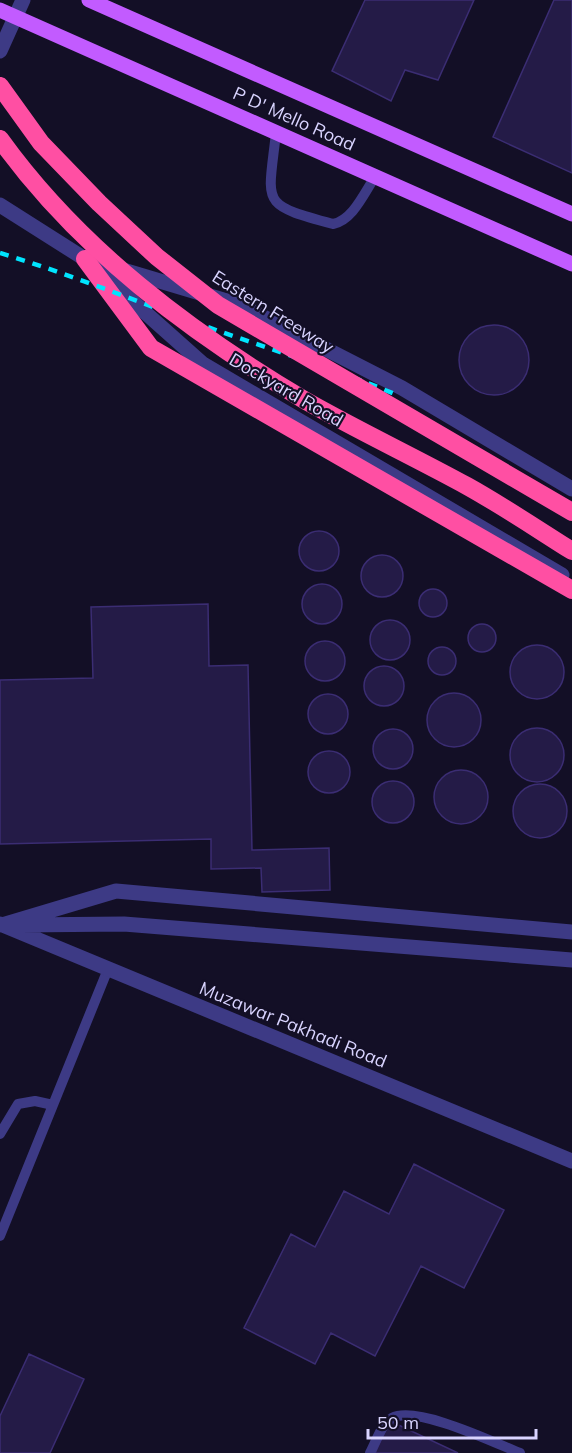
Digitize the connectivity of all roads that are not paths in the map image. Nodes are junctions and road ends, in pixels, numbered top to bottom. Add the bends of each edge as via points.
1 (23, 0) edge
2 (89, 0) edge
3 (0, 10) edge
4 (15, 17) junction
5 (0, 51) edge
6 (0, 86) edge
7 (276, 133) junction
8 (0, 140) edge
9 (375, 177) junction
10 (0, 204) edge
11 (572, 214) edge
12 (85, 259) junction
13 (572, 264) edge
14 (572, 489) edge
15 (572, 512) edge
16 (572, 551) edge
17 (572, 581) edge
18 (572, 590) edge
19 (0, 926) edge
20 (572, 932) edge
21 (572, 960) edge
22 (108, 969) junction
23 (53, 1105) junction
24 (0, 1134) edge
25 (572, 1161) edge
26 (0, 1236) edge
27 (370, 1453) edge
28 (520, 1453) edge

1 - 4 street
2 - 11 main road, P D' Mello Road
3 - 4 main road, P D' Mello Road
4 - 5 street
4 - 7 main road, P D' Mello Road
6 - 15 highway, Eastern Freeway, bridge via 41,143 99,203 157,258 218,305
7 - 9 main road, P D' Mello Road
7 - 9 lane via 270,193 286,210 333,224 341,222
8 - 16 highway, bridge via 71,222 134,282 200,333 307,401 469,487
9 - 13 main road, P D' Mello Road
10 - 12 street, Dockyard Road
12 - 14 street via 240,305 467,424
12 - 17 street, Dockyard Road via 203,364
12 - 18 highway via 151,348
19 - 20 street via 116,891
19 - 21 street via 124,924
19 - 22 street, Muzawar Pakhadi Road
22 - 23 lane
22 - 25 street, Muzawar Pakhadi Road
23 - 24 lane via 35,1101 18,1104
23 - 26 lane
27 - 28 lane via 390,1419 405,1413 427,1417

